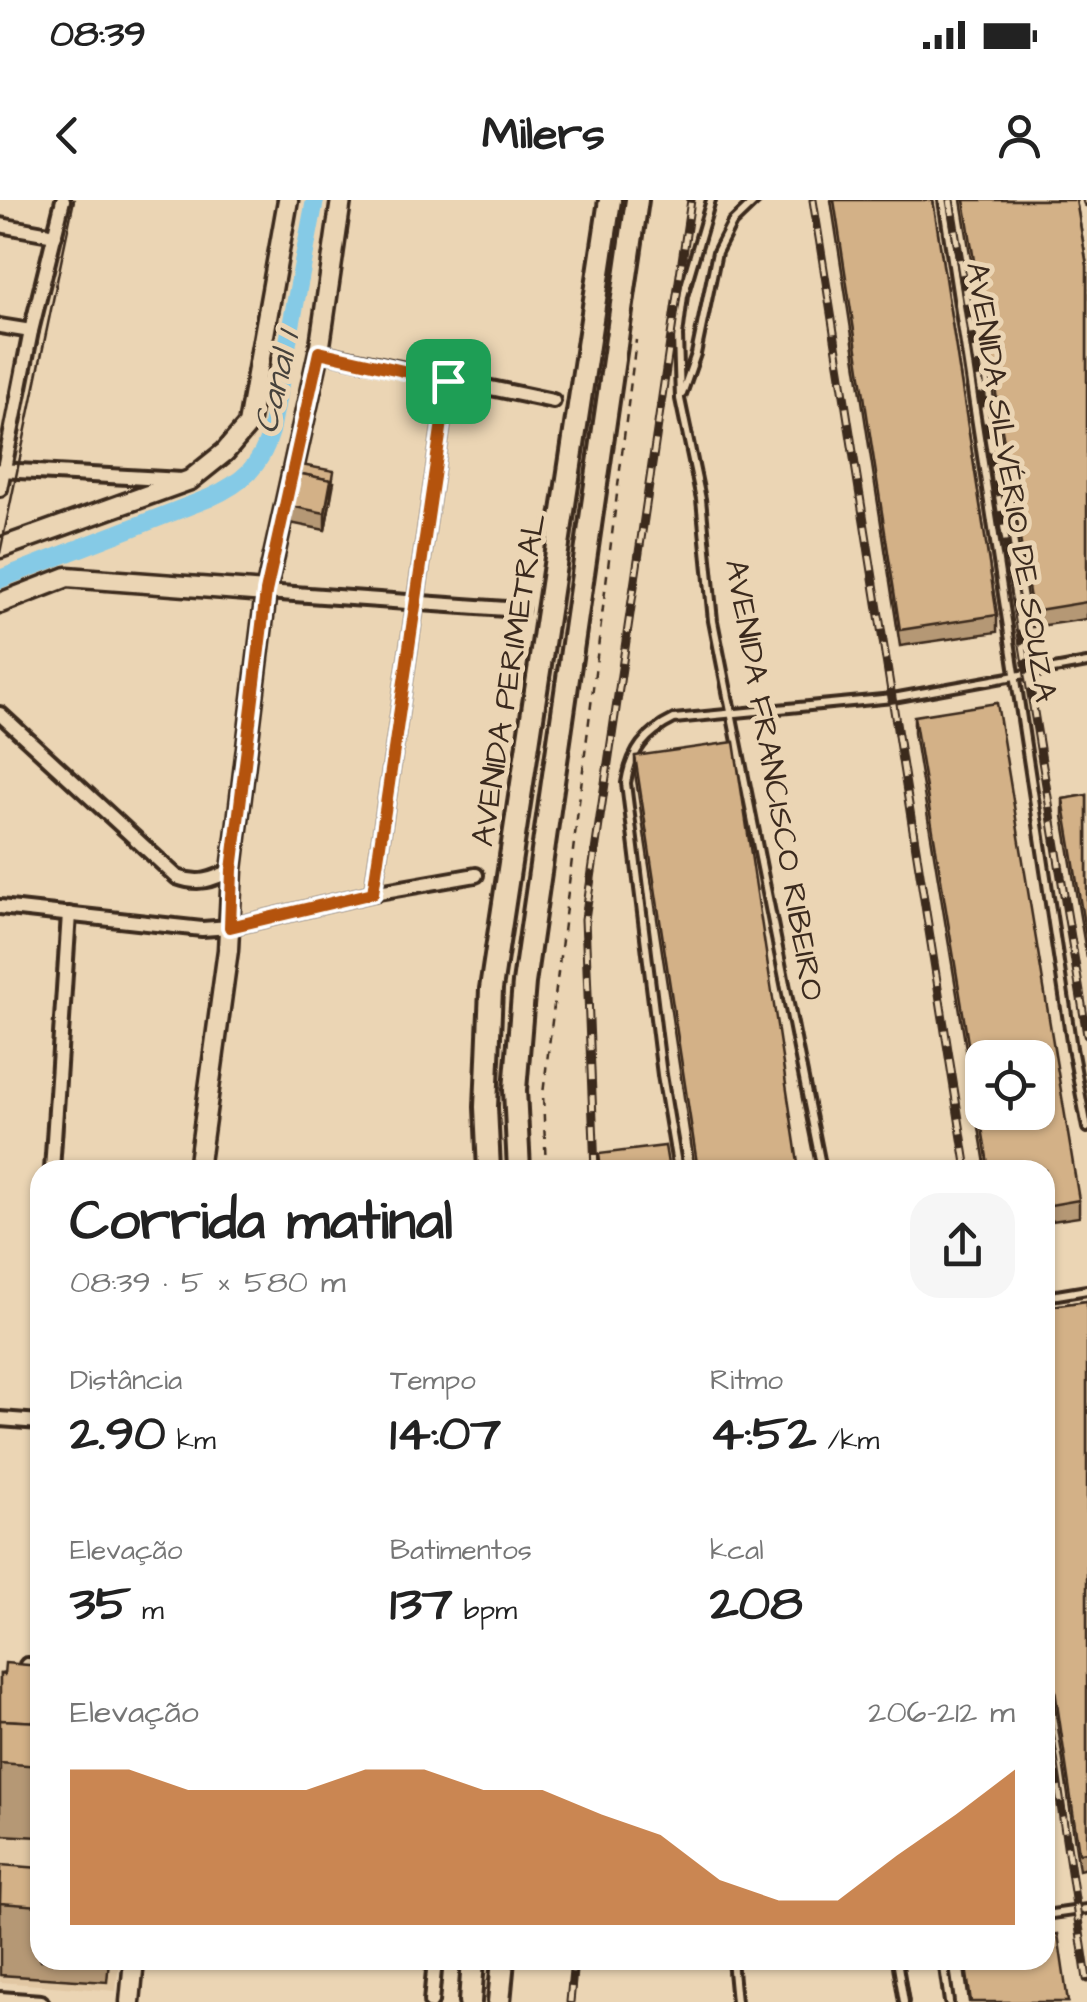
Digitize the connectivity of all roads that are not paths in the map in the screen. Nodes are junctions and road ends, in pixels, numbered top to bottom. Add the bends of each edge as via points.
1 (63, 200) edge
2 (288, 200) edge
3 (341, 200) edge
4 (610, 200) edge
5 (637, 200) edge
6 (712, 200) edge
7 (756, 200) edge
8 (943, 200) edge
9 (0, 225) edge
10 (56, 235) junction
11 (0, 326) edge
12 (31, 331) junction
13 (319, 352) junction
14 (448, 381) junction
15 (680, 400) junction
16 (554, 401) dead end
17 (1, 471) edge
18 (190, 480) junction
19 (0, 489) edge
20 (0, 548) edge
21 (266, 592) junction
22 (415, 602) junction
23 (0, 603) edge
24 (520, 610) dead end
25 (1087, 663) edge
26 (1016, 676) junction
27 (732, 713) junction
28 (0, 714) edge
29 (232, 870) junction
30 (476, 875) dead end
31 (373, 893) junction
32 (0, 906) edge
33 (69, 914) junction
34 (230, 927) junction
35 (1087, 1128) edge
36 (53, 1160) edge
37 (199, 1160) edge
38 (489, 1160) edge
39 (518, 1160) edge
40 (676, 1160) edge
41 (820, 1160) edge
42 (1087, 1290) edge
43 (1055, 1295) edge
44 (0, 1419) edge
45 (30, 1421) edge
46 (1087, 1909) edge
47 (1055, 1914) edge
48 (133, 1970) edge
49 (434, 1970) edge
50 (472, 1970) edge
51 (502, 1970) edge
52 (733, 1970) edge
53 (899, 1970) edge
54 (944, 1970) edge
55 (0, 1999) edge
56 (40, 2002) edge
57 (130, 2002) edge
58 (431, 2002) edge
59 (470, 2002) edge
60 (499, 2002) edge
61 (736, 2002) edge
62 (904, 2002) edge
63 (949, 2002) edge

1 - 10 street
2 - 18 street via 248,424
3 - 13 street
4 - 38 main road, AVENIDA PERIMETRAL via 491,989
5 - 39 main road, AVENIDA PERIMETRAL via 524,983 515,1090
6 - 15 lane, AVENIDA FRANCISCO RIBEIRO via 682,296
7 - 15 lane via 732,223 717,252
8 - 26 lane, AVENIDA SILVÉRIO DE SOUZA
9 - 10 street
10 - 12 street
11 - 12 street
12 - 17 street
13 - 14 street
13 - 21 street
14 - 16 street
14 - 22 street
15 - 27 lane, AVENIDA FRANCISCO RIBEIRO
17 - 18 street
17 - 19 street
18 - 20 street
21 - 22 street
21 - 23 street via 67,577
21 - 29 street
22 - 24 street
22 - 31 street
25 - 26 lane
26 - 27 lane via 893,698
26 - 35 lane, AVENIDA SILVÉRIO DE SOUZA
27 - 40 lane via 674,719 656,728 639,744 626,783
27 - 41 lane, AVENIDA FRANCISCO RIBEIRO
28 - 29 street via 177,877 210,881
29 - 34 street
30 - 31 street
31 - 34 street
32 - 33 street
33 - 34 street
33 - 36 street
34 - 37 street
42 - 43 lane
44 - 45 street
46 - 47 lane
48 - 57 street
49 - 58 street
50 - 59 main road
51 - 60 main road
52 - 61 lane
53 - 62 lane
54 - 63 lane
55 - 56 street

